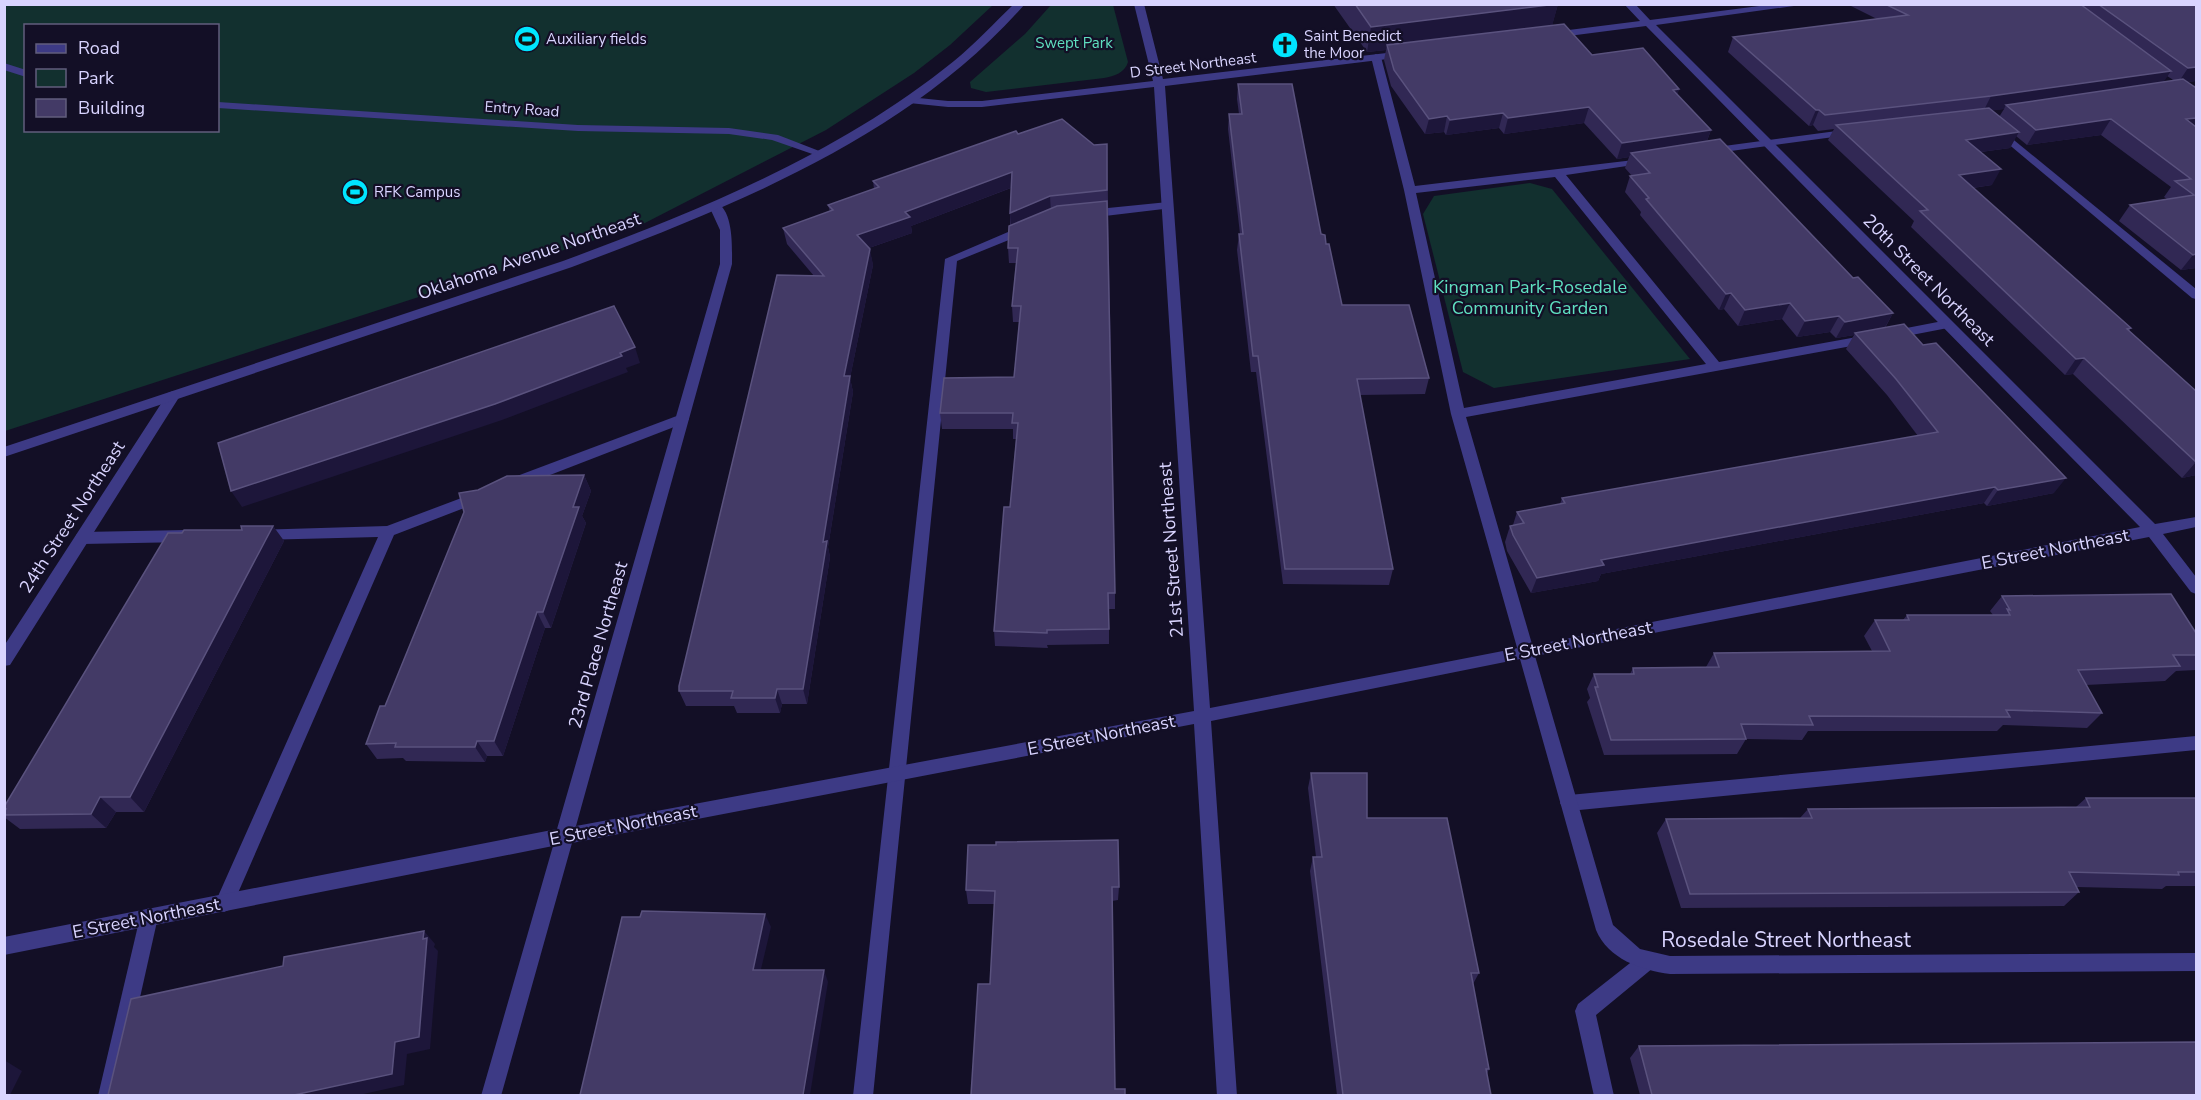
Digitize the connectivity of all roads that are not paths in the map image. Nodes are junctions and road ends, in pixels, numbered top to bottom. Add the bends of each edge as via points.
1 (1020, 4) edge
2 (1139, 4) edge
3 (1629, 4) edge
4 (1803, 4) edge
5 (1648, 24) junction
6 (1539, 37) edge
7 (1418, 52) edge
8 (1376, 57) junction
9 (4, 66) edge
10 (24, 73) edge
11 (1159, 84) junction
12 (909, 100) junction
13 (219, 105) edge
14 (1992, 124) edge
15 (1867, 130) edge
16 (1766, 142) junction
17 (821, 153) junction
18 (1693, 153) edge
19 (1659, 158) edge
20 (1558, 173) junction
21 (1410, 190) junction
22 (715, 206) junction
23 (1168, 206) junction
24 (1077, 215) edge
25 (1045, 221) edge
26 (2196, 295) edge
27 (1948, 324) junction
28 (1716, 367) junction
29 (173, 396) junction
30 (1458, 414) junction
31 (682, 418) junction
32 (4, 452) edge
33 (2196, 522) edge
34 (2152, 530) junction
35 (388, 531) junction
36 (246, 534) edge
37 (198, 536) edge
38 (82, 538) junction
39 (2196, 588) edge
40 (1526, 651) junction
41 (5, 659) edge
42 (1202, 716) junction
43 (2196, 743) edge
44 (897, 774) junction
45 (1569, 803) junction
46 (564, 836) junction
47 (224, 903) junction
48 (149, 917) junction
49 (4, 946) edge
50 (1646, 962) junction
51 (2196, 962) edge
52 (108, 1095) edge
53 (491, 1095) edge
54 (863, 1095) edge
55 (1227, 1095) edge
56 (1604, 1095) edge

1 - 12 street, Oklahoma Avenue Northeast via 966,56
2 - 11 street, 21st Street Northeast
3 - 5 street, 20th Street Northeast
4 - 5 street
5 - 6 street
5 - 16 street, 20th Street Northeast
7 - 8 street, D Street Northeast
8 - 11 street, D Street Northeast
8 - 21 street, Rosedale Street Northeast
9 - 10 street
11 - 12 street, D Street Northeast via 982,104
11 - 23 street, 21st Street Northeast
12 - 17 street, Oklahoma Avenue Northeast
13 - 17 street, Entry Road via 578,128 729,131 774,137
14 - 26 street
15 - 16 street
16 - 18 street
16 - 27 street, 20th Street Northeast
17 - 22 street, Oklahoma Avenue Northeast
19 - 20 street
20 - 21 street
20 - 28 street
21 - 30 street, Rosedale Street Northeast
22 - 29 street, Oklahoma Avenue Northeast via 566,265
22 - 31 street, 23rd Place Northeast via 726,230 728,253
23 - 24 street
23 - 42 street, 21st Street Northeast
25 - 44 street via 951,259
27 - 28 street
27 - 34 street, 20th Street Northeast
28 - 30 street
29 - 32 street, Oklahoma Avenue Northeast
29 - 38 street, 24th Street Northeast
30 - 40 street, Rosedale Street Northeast
31 - 35 street
31 - 46 street, 23rd Place Northeast
33 - 34 street, E Street Northeast
34 - 39 street, 20th Street Northeast
34 - 40 street, E Street Northeast
35 - 36 street
35 - 47 street
37 - 38 street
38 - 41 street, 24th Street Northeast
40 - 42 street, E Street Northeast
40 - 45 street, Rosedale Street Northeast
42 - 44 street, E Street Northeast
42 - 55 street, 21st Street Northeast
43 - 45 street
44 - 46 street, E Street Northeast
44 - 54 street
45 - 50 street, Rosedale Street Northeast via 1605,930 1622,949
46 - 47 street, E Street Northeast
46 - 53 street, 23rd Place Northeast
47 - 48 street, E Street Northeast
48 - 49 street, E Street Northeast
48 - 52 street
50 - 51 street, Rosedale Street Northeast via 1682,965
50 - 56 street via 1585,1011

